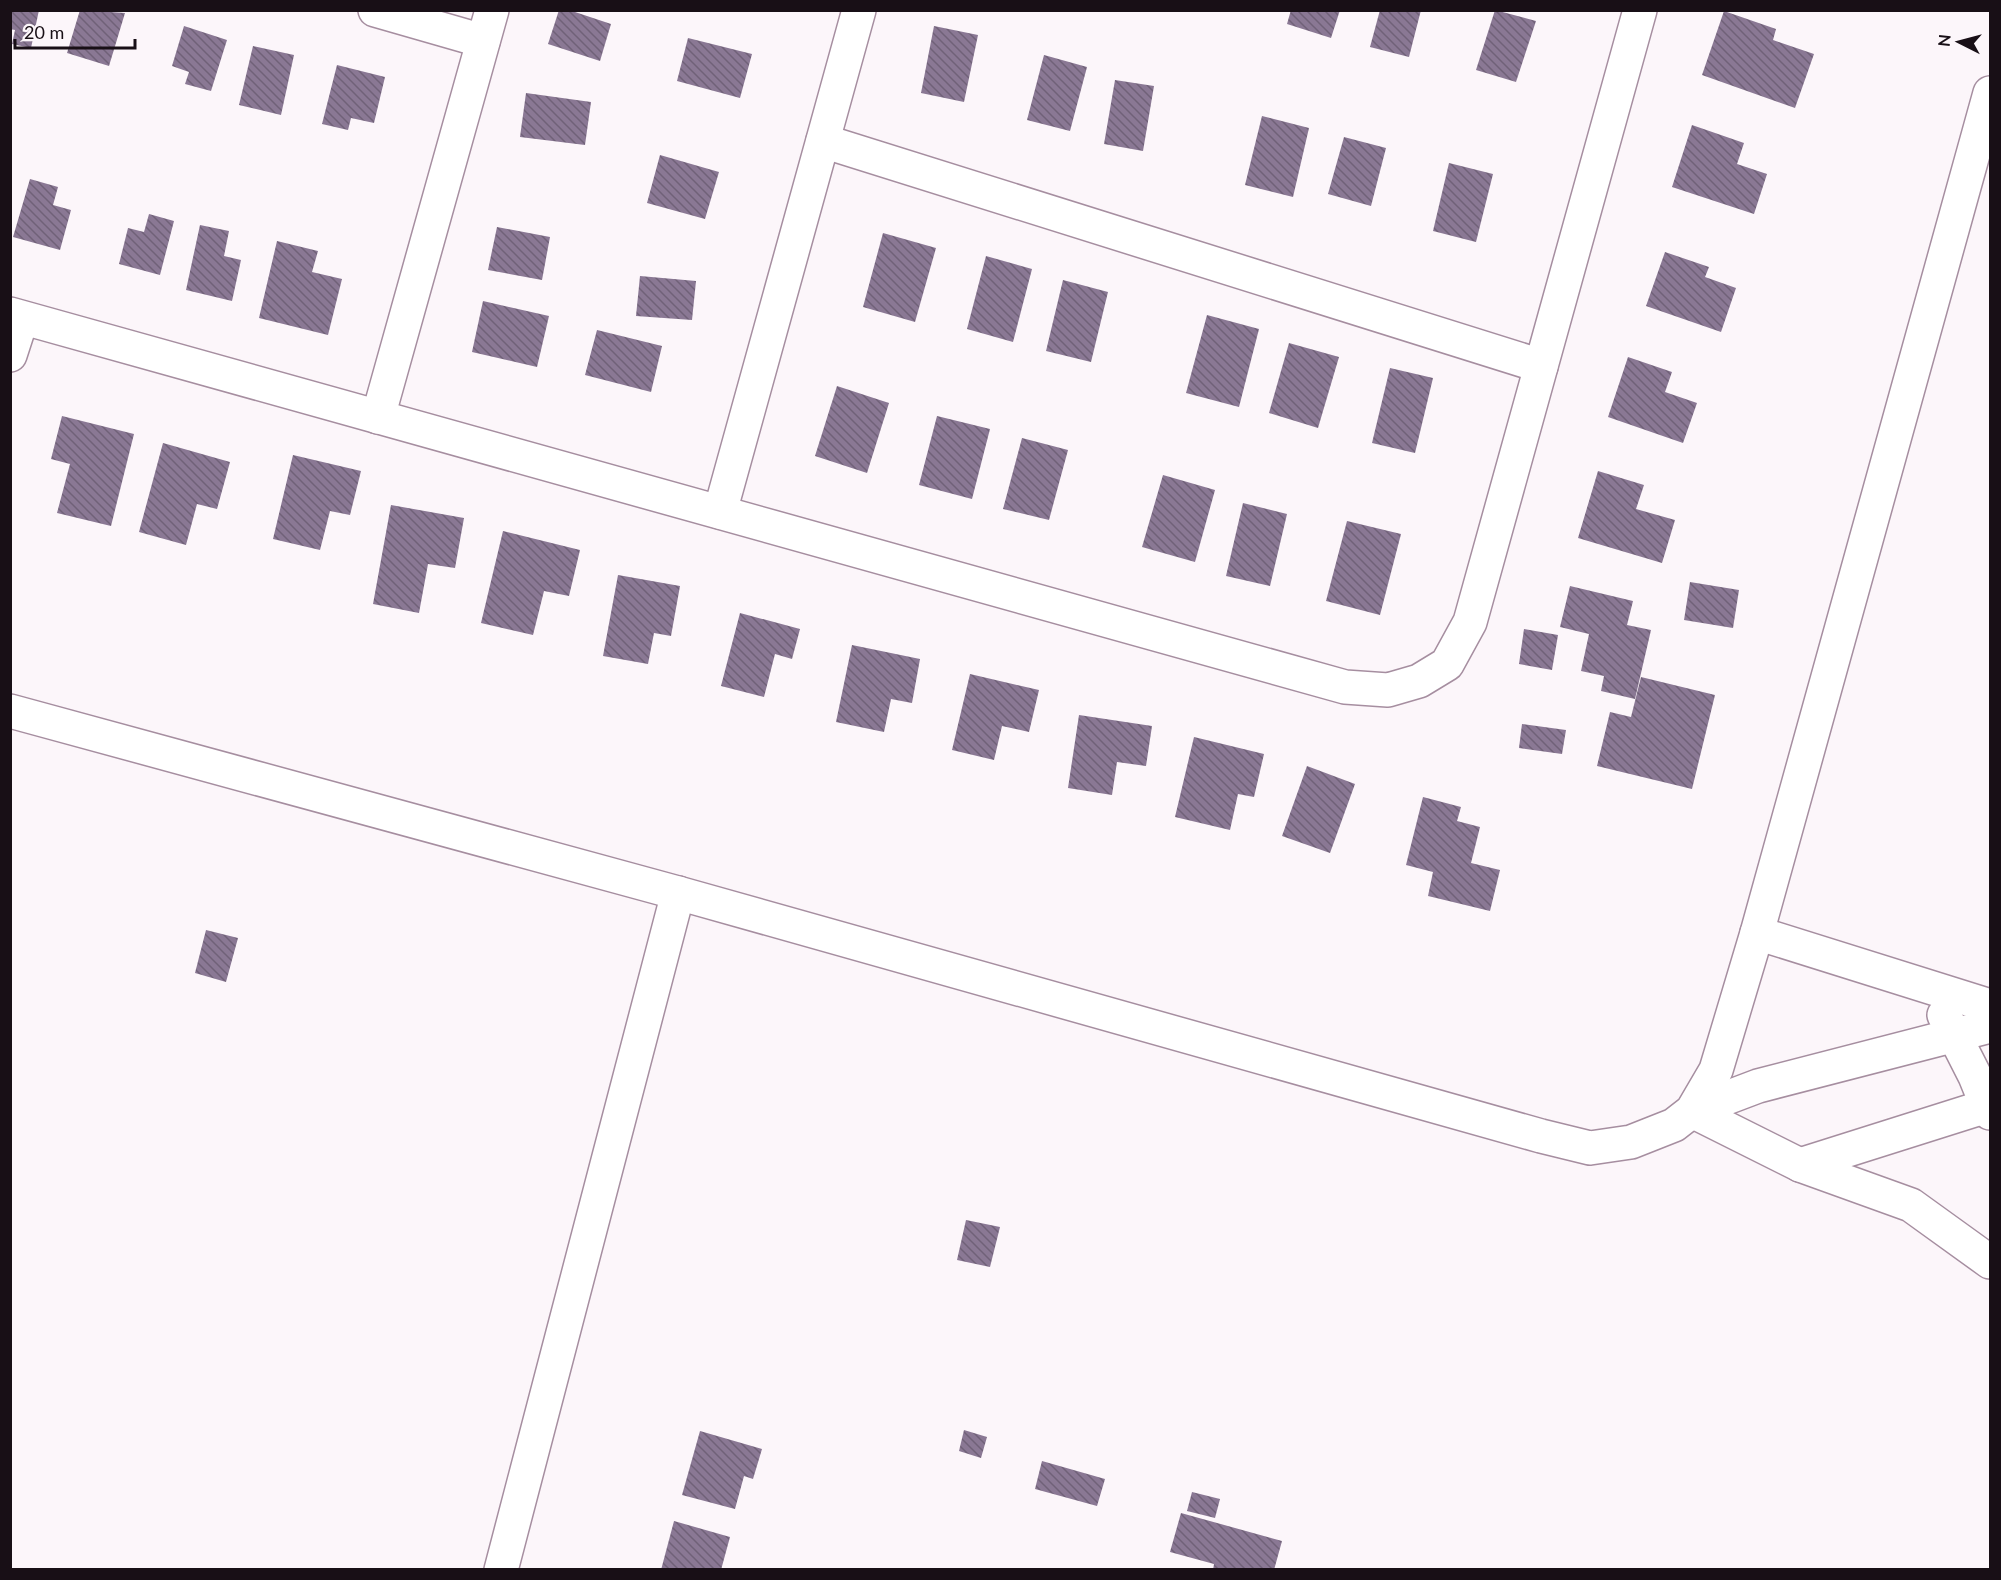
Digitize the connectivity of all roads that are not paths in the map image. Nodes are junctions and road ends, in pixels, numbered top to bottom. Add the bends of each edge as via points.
1 (375, 10) edge
2 (859, 10) edge
3 (1640, 10) edge
4 (488, 26) edge
5 (1990, 93) edge
6 (823, 141) junction
7 (16, 316) edge
8 (10, 354) edge
9 (1541, 366) junction
10 (378, 417) junction
11 (720, 512) junction
12 (10, 711) edge
13 (678, 893) junction
14 (1757, 933) junction
15 (1930, 988) junction
16 (1990, 1006) edge
17 (1990, 1026) edge
18 (1954, 1035) junction
19 (1990, 1108) edge
20 (1692, 1111) junction
21 (1800, 1165) junction
22 (1990, 1262) edge
23 (501, 1569) edge

1 - 4 street
2 - 6 street
3 - 9 street
4 - 10 street
5 - 14 street
6 - 9 street
6 - 11 street
7 - 8 street
7 - 10 street
9 - 11 street via 1470,622 1447,664 1419,681 1388,690 1345,687
10 - 11 street
12 - 13 street
13 - 20 street via 1590,1148 1631,1142 1674,1125
13 - 23 street
14 - 15 street
14 - 20 street via 1716,1070
15 - 16 street
15 - 18 street
17 - 18 street
18 - 19 street
18 - 20 street via 1758,1086
19 - 21 street
20 - 21 street
21 - 22 street via 1911,1205

